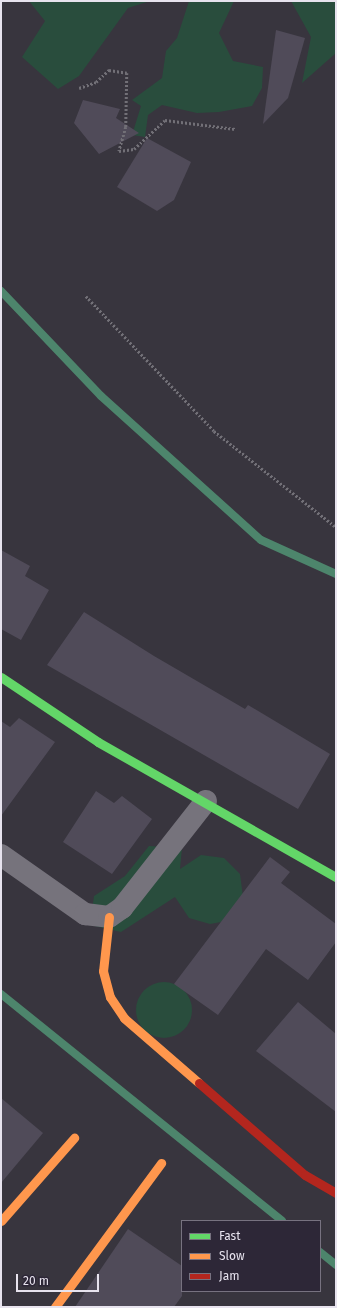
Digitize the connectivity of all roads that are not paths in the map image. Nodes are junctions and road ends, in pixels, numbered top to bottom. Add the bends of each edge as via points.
1 (1, 677) edge
2 (206, 801) junction
3 (1, 854) edge
4 (336, 877) edge
5 (109, 917) junction
6 (74, 1138) dead end
7 (161, 1163) dead end
8 (336, 1193) edge
9 (1, 1221) edge
10 (55, 1307) edge

1 - 2 street via 98,742
2 - 4 street
2 - 5 street via 122,908
3 - 5 street via 85,914
5 - 8 street via 103,971 110,997 124,1018 305,1175
6 - 9 street
7 - 10 street

